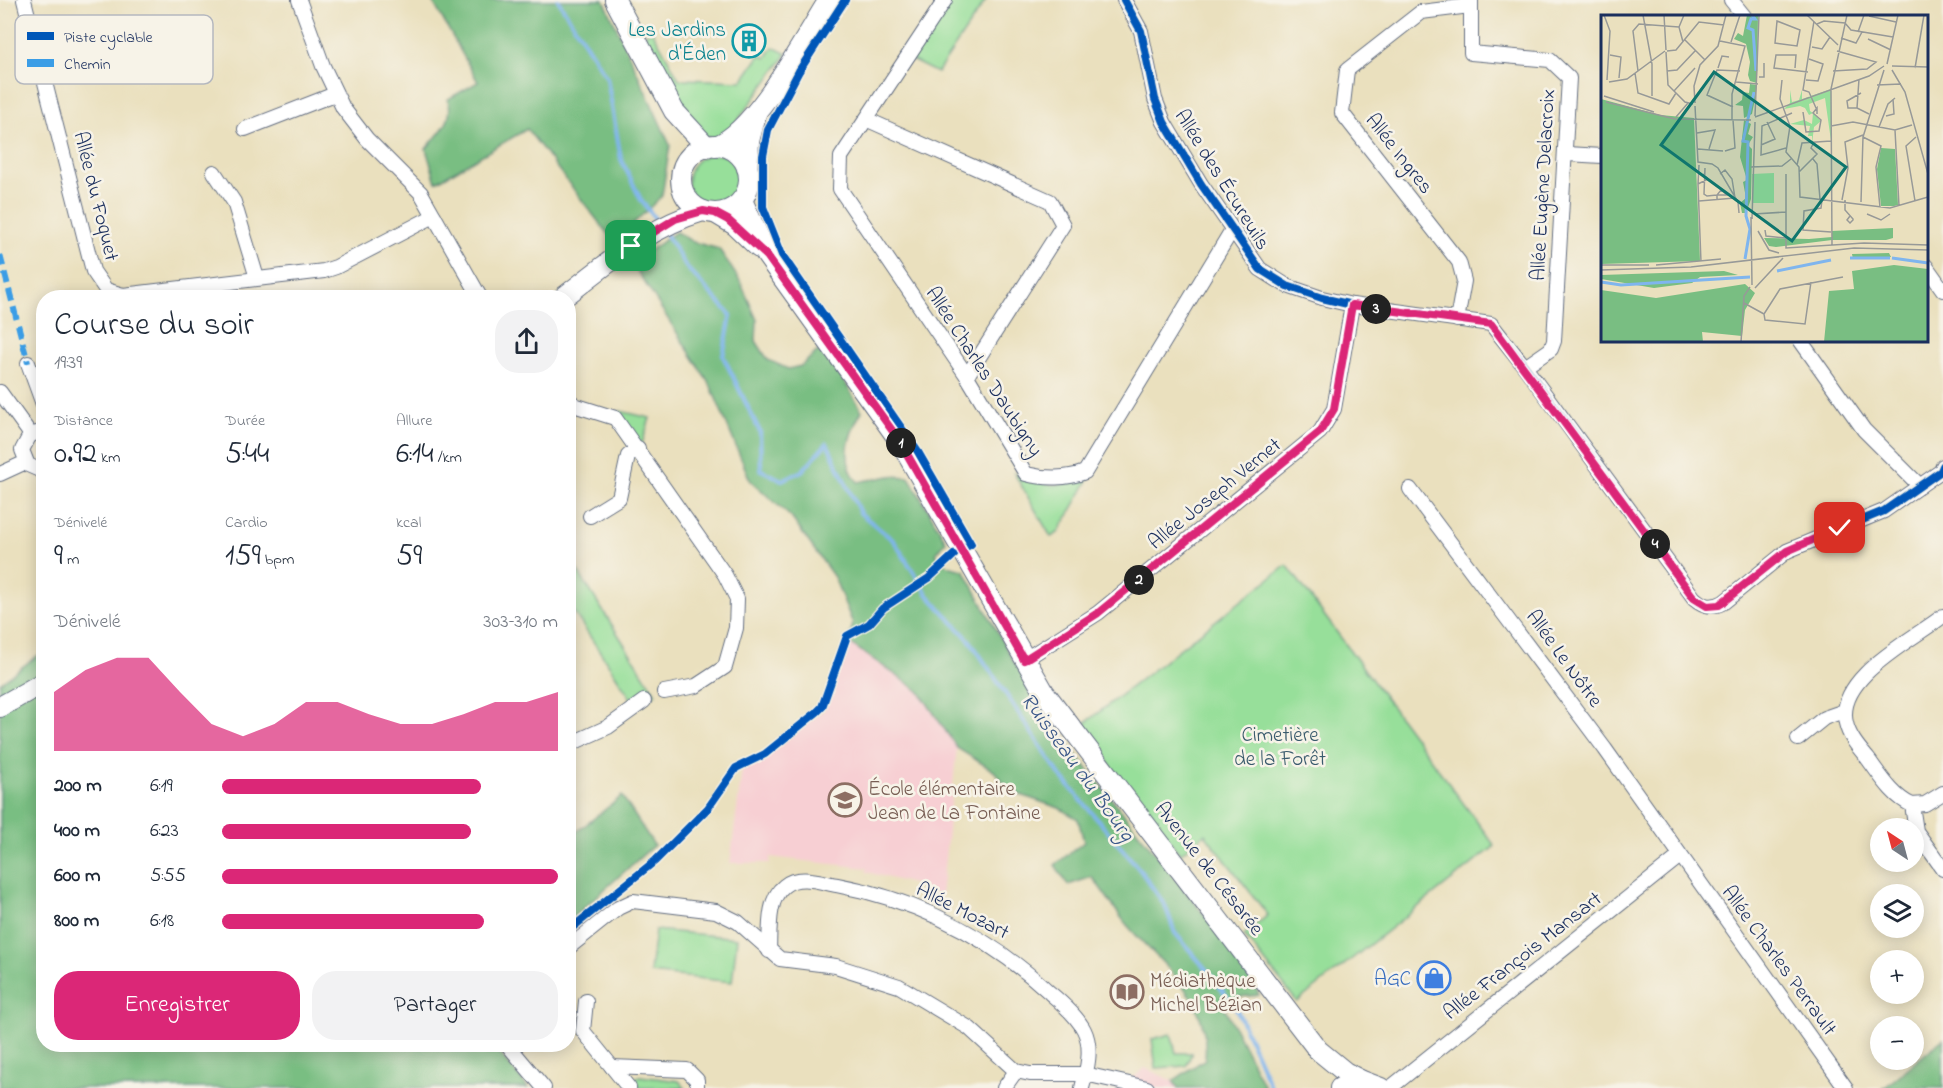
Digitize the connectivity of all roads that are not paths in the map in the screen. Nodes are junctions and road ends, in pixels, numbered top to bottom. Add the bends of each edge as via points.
1 (24, 0) edge
2 (299, 0) edge
3 (615, 0) edge
4 (829, 0) edge
5 (945, 0) edge
6 (1125, 0) edge
7 (1731, 0) edge
8 (1470, 3) edge
9 (28, 15) edge
10 (1743, 15) edge
11 (48, 84) edge
12 (335, 94) junction
13 (674, 111) junction
14 (756, 114) junction
15 (868, 120) junction
16 (245, 129) dead end
17 (711, 146) junction
18 (1567, 154) junction
19 (1601, 156) edge
20 (685, 164) junction
21 (747, 168) junction
22 (214, 172) dead end
23 (682, 186) junction
24 (742, 200) junction
25 (709, 212) junction
26 (434, 216) junction
27 (668, 216) junction
28 (1232, 230) junction
29 (767, 256) junction
30 (1928, 269) edge
31 (257, 278) junction
32 (108, 290) edge
33 (162, 290) edge
34 (476, 290) edge
35 (573, 290) edge
36 (1943, 290) edge
37 (1352, 305) junction
38 (1457, 320) junction
39 (1801, 342) edge
40 (28, 363) dead end
41 (1526, 368) junction
42 (967, 376) junction
43 (36, 385) edge
44 (0, 392) edge
45 (576, 405) edge
46 (36, 432) edge
47 (36, 434) edge
48 (638, 448) junction
49 (26, 462) junction
50 (36, 470) edge
51 (1942, 471) edge
52 (0, 474) edge
53 (1920, 486) junction
54 (1410, 489) dead end
55 (590, 516) dead end
56 (1943, 616) edge
57 (1024, 660) junction
58 (36, 687) edge
59 (664, 692) dead end
60 (644, 701) dead end
61 (0, 707) edge
62 (1844, 711) junction
63 (1798, 739) dead end
64 (576, 741) edge
65 (1943, 794) edge
66 (1912, 805) junction
67 (1680, 856) junction
68 (1943, 869) edge
69 (576, 942) edge
70 (775, 955) junction
71 (586, 1001) dead end
72 (1318, 1050) junction
73 (514, 1052) edge
74 (612, 1066) junction
75 (1016, 1071) junction
76 (1360, 1080) junction
77 (1084, 1081) edge
78 (544, 1088) edge
79 (629, 1088) edge
80 (697, 1088) edge
81 (1004, 1088) edge
82 (1147, 1088) edge
83 (1331, 1088) edge
84 (1340, 1088) edge
85 (1381, 1088) edge
86 (1390, 1088) edge
87 (1846, 1088) edge

1 - 9 street, Allée du Foquet
2 - 12 street
3 - 13 street
4 - 14 street
5 - 15 street, Allée Charles Daubigny
6 - 28 street, Allée des Écureuils via 1141,31 1162,116
7 - 10 street
8 - 18 street, Allée Eugène Delacroix via 1471,54 1550,60 1569,78
8 - 38 street, Allée Ingres via 1421,12 1347,70 1342,113 1459,262 1464,281
11 - 32 street, Allée du Foquet via 93,271
12 - 16 street
12 - 26 street via 367,139 422,194
13 - 17 street
13 - 20 street
14 - 17 street via 729,140
14 - 21 street
15 - 42 street, Allée Charles Daubigny via 841,158 840,189
15 - 42 street via 1050,201 1063,225
17 - 20 street via 690,156
17 - 21 street via 735,152
18 - 19 street
18 - 41 street, Allée Eugène Delacroix via 1554,341 1551,349
20 - 23 street
21 - 24 street via 747,190
22 - 31 street via 234,201
23 - 25 street via 689,201
23 - 27 street
24 - 25 street via 725,211
24 - 29 street
25 - 27 street
25 - 29 street via 735,225
26 - 31 street, Allée du Foquet via 336,267
26 - 34 street
27 - 35 street
28 - 37 street, Allée des Écureuils via 1254,263 1272,278 1296,290
28 - 42 street, Allée Charles Daubigny via 1085,472 1042,478 1026,474
29 - 57 street, Avenue de Césarée via 899,440
30 - 36 street
31 - 33 street, Allée du Foquet
37 - 38 street, Allée des Écureuils
37 - 57 street, Allée Joseph Vernet via 1334,409 1320,432 1098,613
38 - 41 street, Allée des Écureuils via 1491,324
39 - 53 street via 1857,422
40 - 43 street
41 - 53 street, Allée des Écureuils via 1694,598 1707,606 1724,602 1787,551 1884,511
44 - 46 street
45 - 48 street via 615,418
47 - 49 street via 22,450
48 - 55 street via 628,456 619,498
48 - 59 street via 725,575 737,599 736,628 725,666 696,686
49 - 50 street
49 - 52 street
51 - 53 street, Allée des Écureuils
54 - 67 street, Allée Le Nôtre via 1515,625
56 - 62 street via 1859,677
57 - 72 street, Avenue de Césarée via 1062,718
58 - 61 street
60 - 64 street via 608,727
62 - 63 street via 1824,718
62 - 66 street via 1855,742 1894,792
65 - 66 street via 1925,804
66 - 68 street via 1916,831
67 - 86 street, Allée François Mansart
67 - 87 street, Allée Charles Perrault
69 - 70 street via 618,908 633,901 705,908 724,914
70 - 75 street via 836,966 899,986 969,1028
70 - 77 street, Allée Mozart via 775,897 783,886 795,881 843,886 925,910 992,946 1057,999 1084,1030 1088,1047
71 - 74 street via 583,1031
72 - 76 street, Avenue de Césarée
72 - 83 street, Avenue de Césarée
73 - 78 street
74 - 79 street
74 - 80 street via 687,1070 698,1080
75 - 77 street
75 - 81 street
76 - 84 street
76 - 85 street, Avenue de Césarée
77 - 82 street

